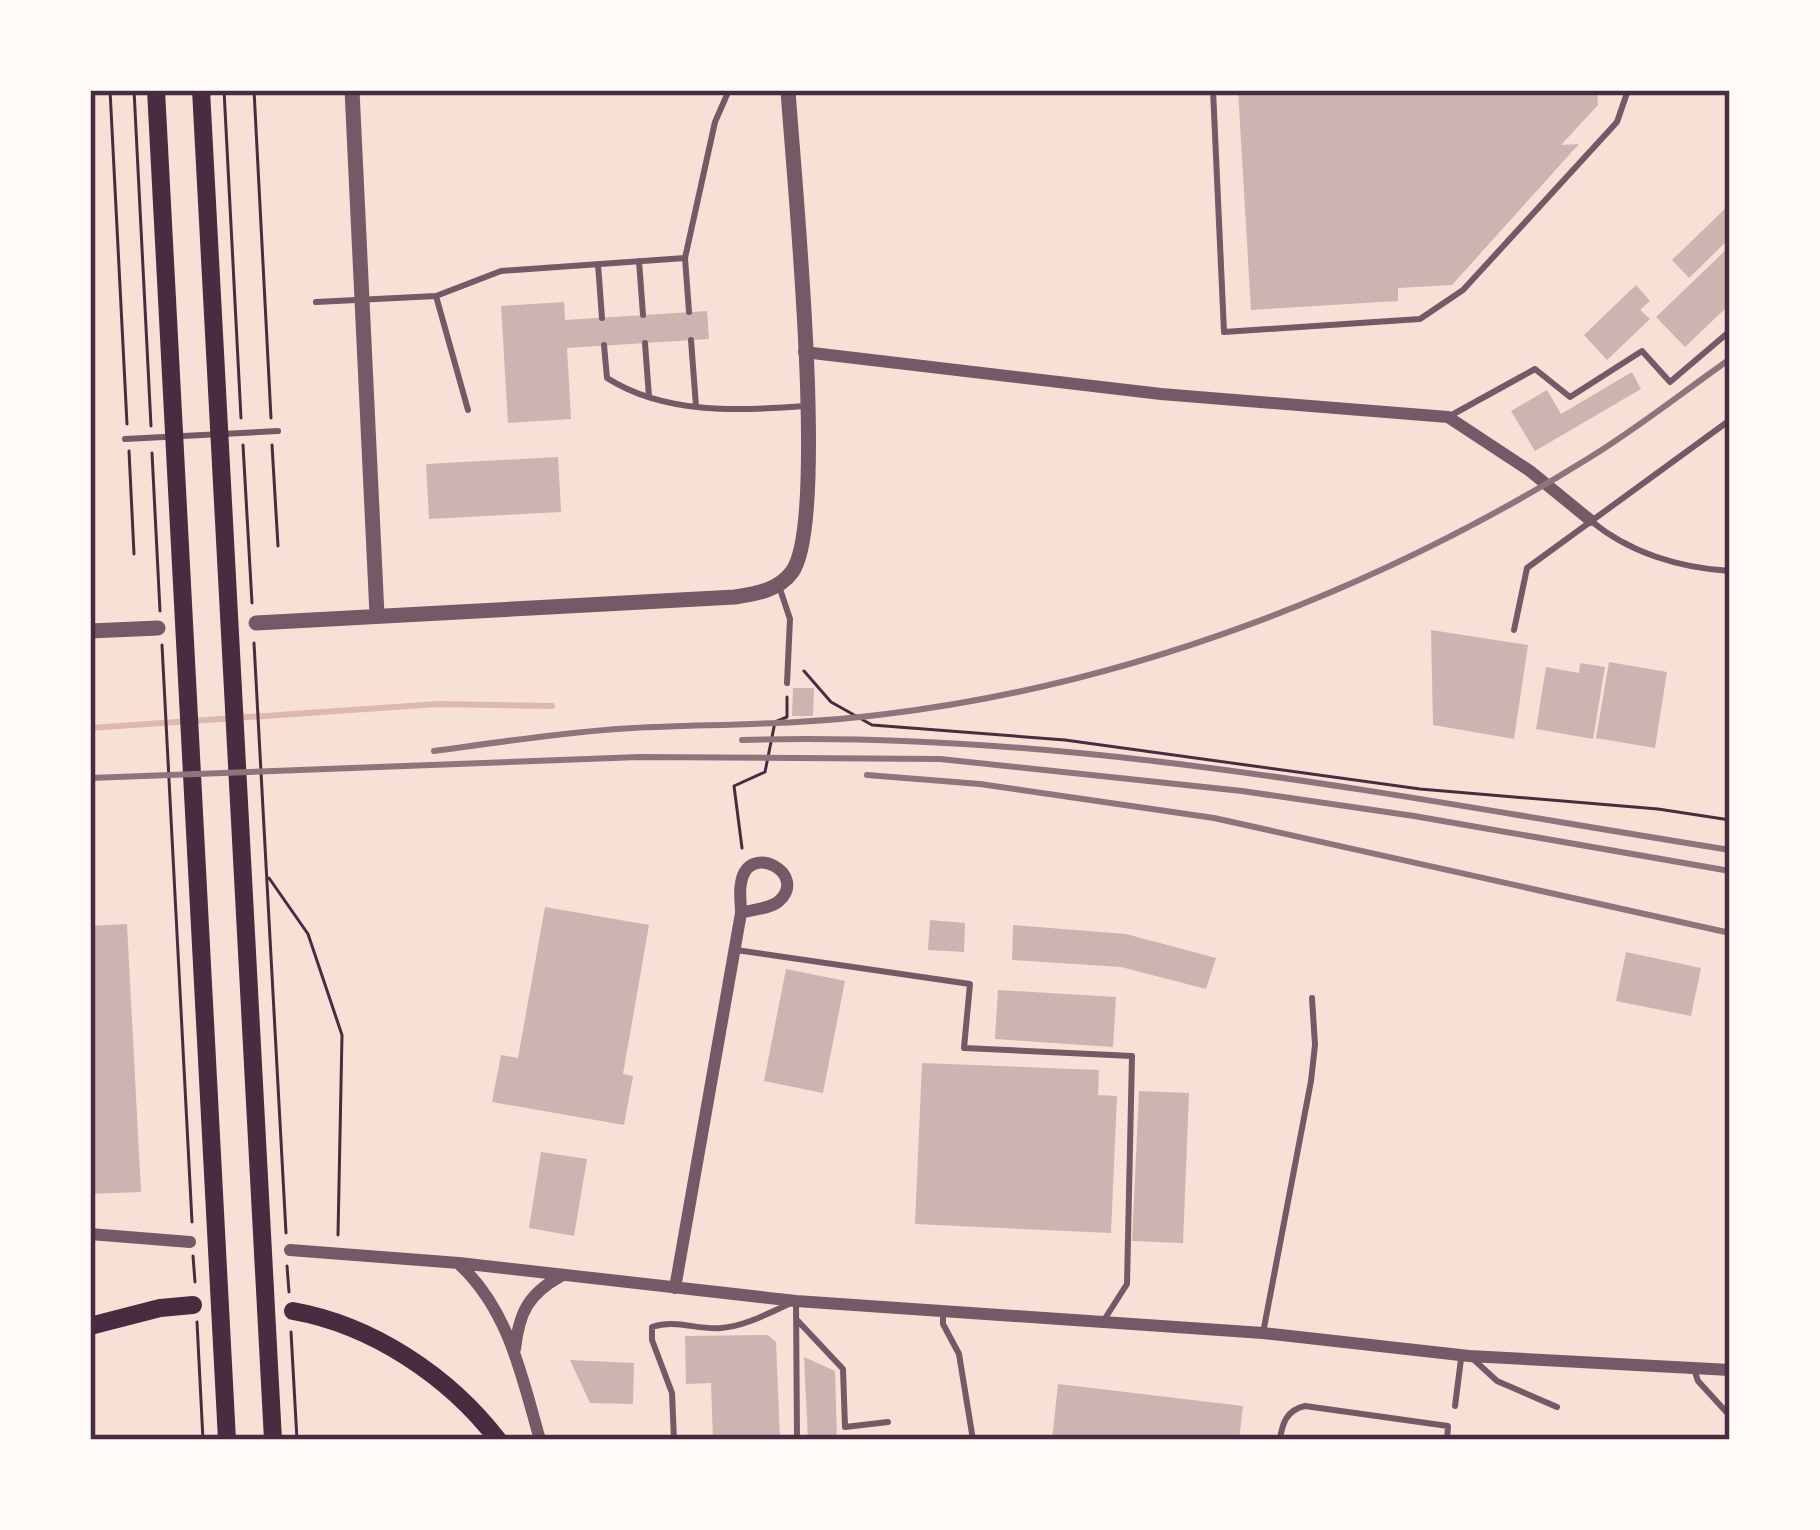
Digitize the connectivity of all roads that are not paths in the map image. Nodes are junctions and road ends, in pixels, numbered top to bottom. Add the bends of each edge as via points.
1 (156, 90) edge
2 (201, 90) edge
3 (352, 90) edge
4 (728, 90) edge
5 (788, 90) edge
6 (1213, 90) edge
7 (1628, 90) edge
8 (685, 258) junction
9 (639, 261) junction
10 (598, 264) junction
11 (436, 296) junction
12 (362, 300) junction
13 (316, 302) dead end
14 (689, 312) dead end
15 (643, 315) dead end
16 (602, 318) dead end
17 (1730, 331) edge
18 (691, 340) dead end
19 (645, 343) dead end
20 (604, 345) dead end
21 (804, 352) junction
22 (649, 397) junction
23 (696, 406) junction
24 (806, 406) junction
25 (469, 410) dead end
26 (1448, 417) junction
27 (1730, 420) edge
28 (275, 431) road end
29 (127, 439) road end
30 (1590, 520) junction
31 (1730, 571) edge
32 (778, 585) junction
33 (377, 615) junction
34 (254, 623) road end
35 (160, 625) road end
36 (1514, 630) dead end
37 (90, 631) edge
38 (787, 683) road end
39 (742, 913) junction
40 (734, 950) junction
41 (1312, 998) dead end
42 (90, 1234) edge
43 (191, 1246) road end
44 (290, 1250) dead end
45 (459, 1263) junction
46 (561, 1276) junction
47 (675, 1288) junction
48 (796, 1301) junction
49 (195, 1308) road end
50 (291, 1310) road end
51 (943, 1311) junction
52 (796, 1318) junction
53 (1104, 1320) junction
54 (90, 1326) edge
55 (1263, 1333) junction
56 (514, 1350) junction
57 (1465, 1356) junction
58 (1694, 1369) junction
59 (1730, 1370) edge
60 (1455, 1406) dead end
61 (1557, 1407) dead end
62 (1730, 1416) edge
63 (888, 1422) dead end
64 (227, 1440) edge
65 (273, 1440) edge
66 (498, 1440) edge
67 (539, 1440) edge
68 (674, 1440) edge
69 (797, 1440) edge
70 (973, 1440) edge
71 (1280, 1440) edge
72 (1447, 1440) edge

1 - 64 main road
2 - 65 main road
3 - 12 street
4 - 8 lane
5 - 21 street
6 - 7 lane via 1224,332 1420,319 1463,290 1617,122
8 - 9 lane
8 - 14 lane
9 - 10 lane
9 - 15 lane
10 - 11 lane via 501,271
10 - 16 lane
11 - 12 lane
11 - 25 lane
12 - 13 lane
12 - 33 street
17 - 26 lane via 1670,382 1642,351 1570,398 1535,369
18 - 23 lane
19 - 22 lane
20 - 22 lane via 607,377
21 - 24 street
21 - 26 street
22 - 23 lane
23 - 24 lane
24 - 32 street via 803,550
26 - 30 street
27 - 30 lane
28 - 29 lane
30 - 31 lane via 1644,552
30 - 36 lane via 1527,568
32 - 33 street via 735,597
32 - 38 lane via 790,619
33 - 34 street
35 - 37 street
39 - 39 street via 784,896 783,870 772,862 746,869
39 - 40 street
40 - 47 street
40 - 53 lane via 970,984 964,1048 1132,1056 1127,1284
41 - 55 lane via 1311,1081
42 - 43 street
44 - 45 street
45 - 46 street
45 - 56 street via 492,1300
46 - 47 street
46 - 56 street via 527,1301
47 - 48 street
48 - 51 street
48 - 52 lane
48 - 68 lane via 721,1328 652,1327 672,1393
49 - 54 main road
50 - 66 main road via 389,1346 462,1400
51 - 53 street
51 - 70 lane
52 - 63 lane via 843,1369 845,1427
52 - 69 lane
53 - 55 street
55 - 57 street
56 - 67 street
57 - 58 street
57 - 60 lane
57 - 61 lane via 1497,1381
58 - 59 street
58 - 62 lane
71 - 72 lane via 1286,1418 1305,1406 1448,1426

